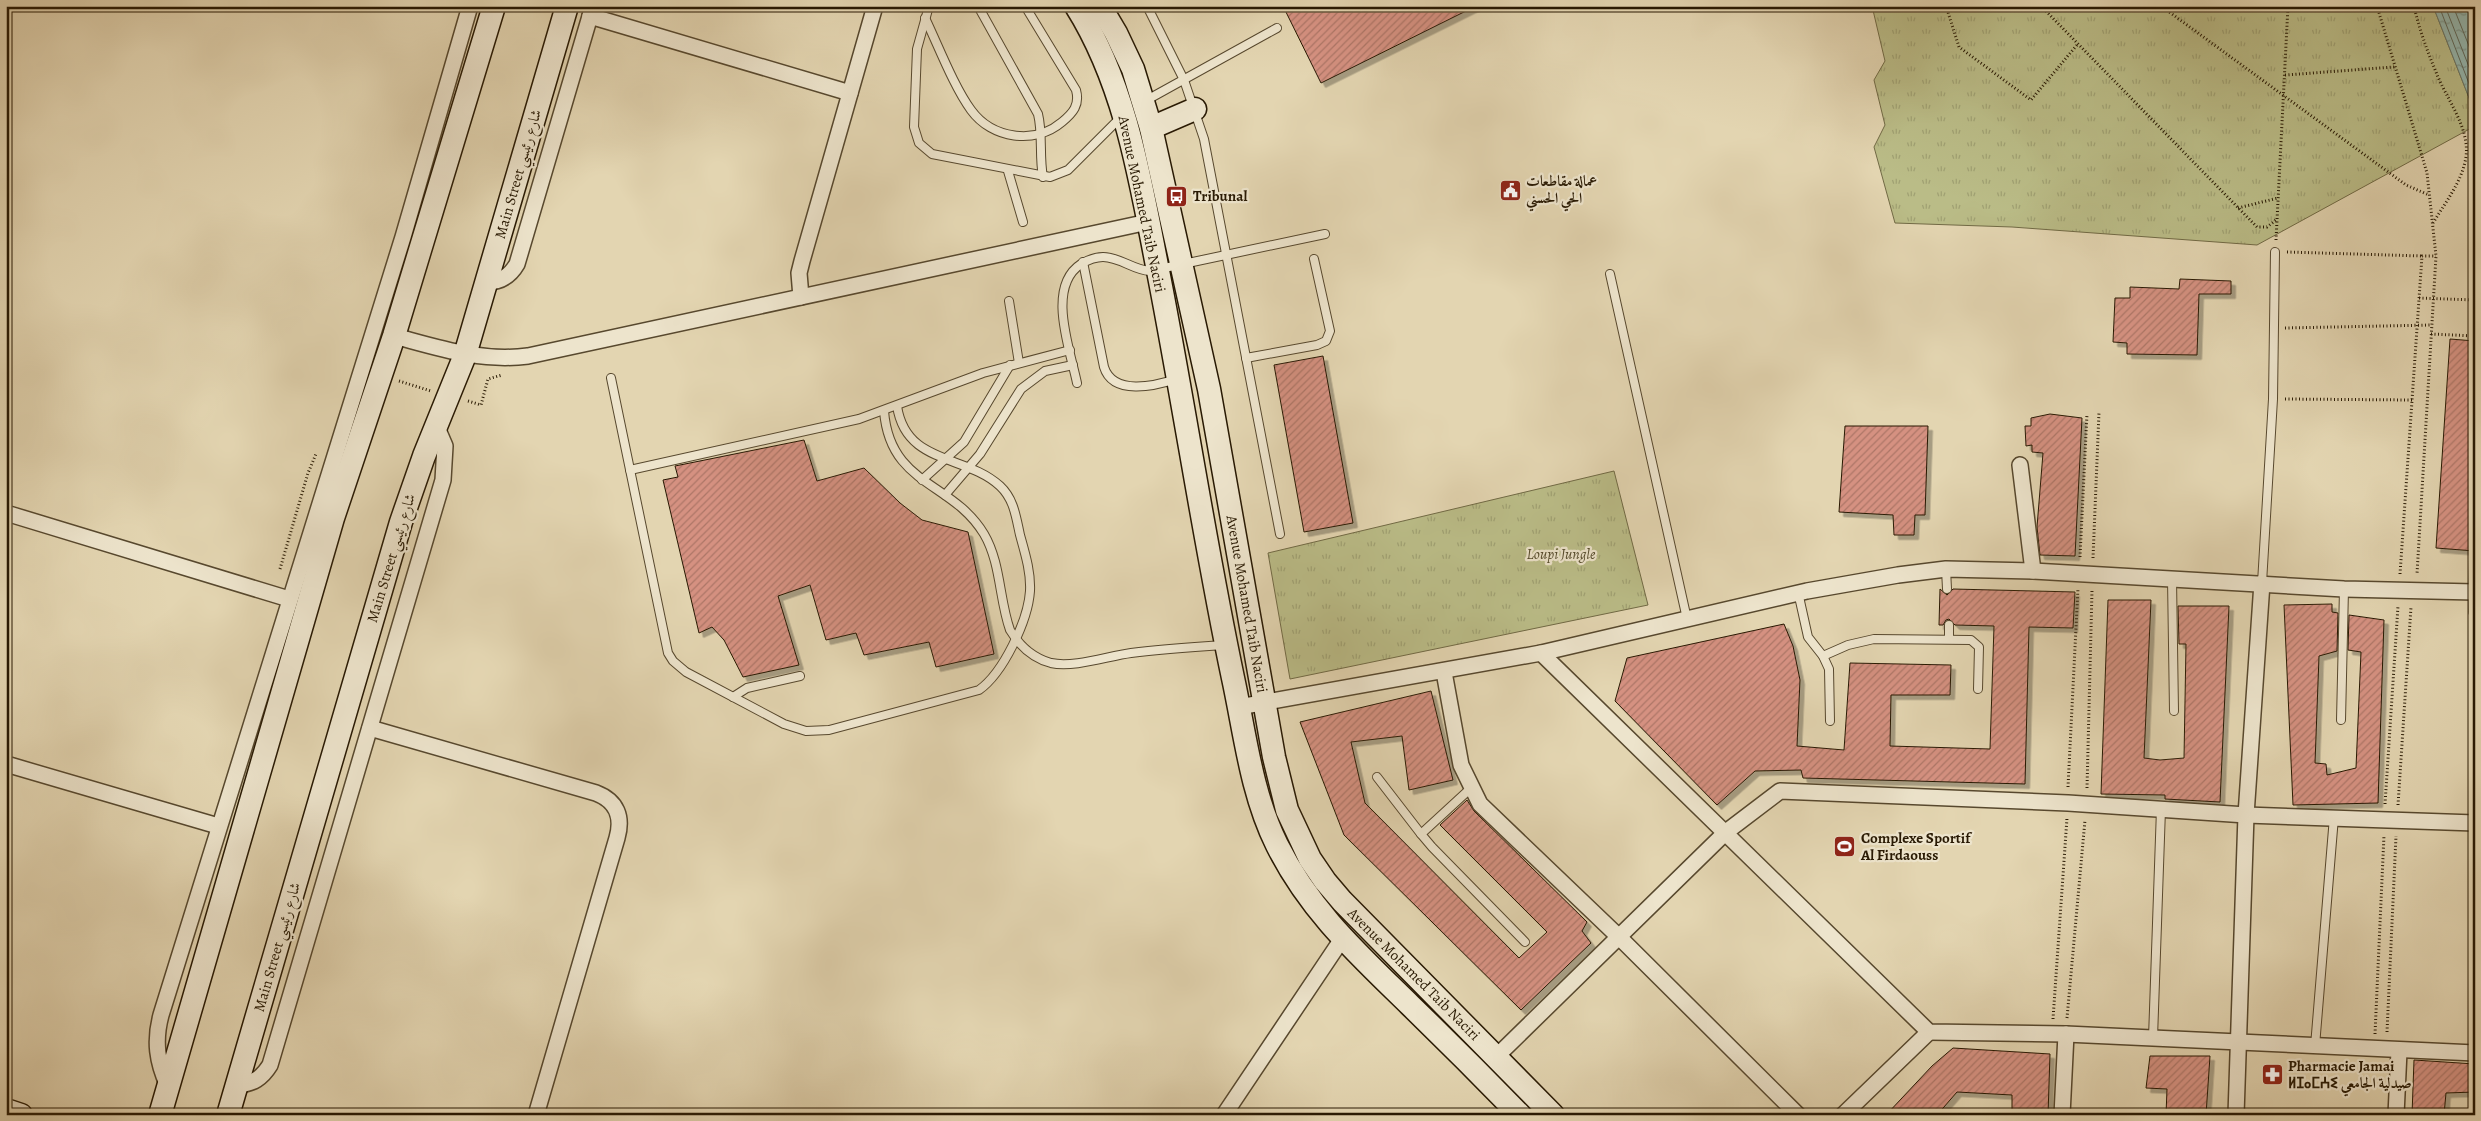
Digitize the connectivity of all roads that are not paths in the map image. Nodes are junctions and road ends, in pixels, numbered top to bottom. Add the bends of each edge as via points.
1 (470, 6) edge
2 (494, 6) edge
3 (567, 6) edge
4 (875, 6) edge
5 (929, 6) edge
6 (978, 6) edge
7 (1025, 6) edge
8 (1076, 6) edge
9 (1100, 6) edge
10 (1147, 6) edge
11 (591, 11) edge
12 (925, 18) junction
13 (1277, 28) dead end
14 (1184, 80) junction
15 (850, 93) junction
16 (1145, 102) junction
17 (1195, 109) junction
18 (1123, 115) junction
19 (1152, 128) junction
20 (1041, 136) junction
21 (1008, 171) junction
22 (1043, 177) junction
23 (1024, 222) dead end
24 (1148, 222) junction
25 (1325, 234) dead end
26 (2275, 252) road end
27 (1227, 255) junction
28 (1314, 259) dead end
29 (1083, 262) junction
30 (1181, 265) junction
31 (1157, 270) junction
32 (1610, 274) dead end
33 (487, 282) junction
34 (801, 297) junction
35 (1009, 301) dead end
36 (394, 336) junction
37 (1070, 350) junction
38 (465, 355) junction
39 (1246, 358) junction
40 (1020, 363) junction
41 (1073, 364) junction
42 (1010, 365) junction
43 (611, 378) dead end
44 (1178, 378) junction
45 (1077, 383) dead end
46 (897, 406) junction
47 (884, 412) junction
48 (436, 425) junction
49 (946, 459) junction
50 (2020, 465) dead end
51 (969, 468) junction
52 (630, 470) junction
53 (922, 480) junction
54 (945, 496) junction
55 (6, 513) edge
56 (1280, 534) dead end
57 (2474, 559) edge
58 (1946, 569) junction
59 (2033, 571) junction
60 (2172, 580) junction
61 (2262, 582) junction
62 (1946, 589) dead end
63 (2344, 589) junction
64 (1798, 592) junction
65 (2474, 592) edge
66 (289, 599) junction
67 (2473, 612) dead end
68 (1687, 619) junction
69 (1949, 625) dead end
70 (1015, 638) junction
71 (1949, 639) junction
72 (1226, 645) junction
73 (1541, 653) junction
74 (1823, 656) junction
75 (1444, 672) junction
76 (800, 676) dead end
77 (1978, 689) dead end
78 (733, 697) junction
79 (1264, 702) junction
80 (1239, 707) junction
81 (2174, 711) dead end
82 (2341, 720) dead end
83 (1830, 721) dead end
84 (370, 728) junction
85 (6, 764) edge
86 (1377, 777) dead end
87 (1471, 788) junction
88 (2161, 809) junction
89 (2246, 814) junction
90 (2334, 817) junction
91 (2475, 823) edge
92 (218, 826) junction
93 (1726, 832) junction
94 (1421, 834) junction
95 (1619, 937) junction
96 (1342, 939) junction
97 (1525, 942) dead end
98 (1929, 1032) junction
99 (2059, 1034) junction
100 (2153, 1038) junction
101 (2239, 1042) junction
102 (2315, 1046) junction
103 (2399, 1051) junction
104 (2475, 1053) edge
105 (1496, 1057) junction
106 (237, 1085) junction
107 (168, 1086) junction
108 (6, 1110) edge
109 (21, 1115) edge
110 (160, 1115) edge
111 (228, 1115) edge
112 (536, 1115) edge
113 (1224, 1115) edge
114 (1520, 1115) edge
115 (1554, 1115) edge
116 (1798, 1115) edge
117 (1843, 1115) edge
118 (2062, 1115) edge
119 (2236, 1115) edge
120 (2396, 1115) edge

1 - 66 street via 403,237
2 - 36 street
3 - 33 street, Main Street شارع رئيسي
4 - 15 street
5 - 12 lane
6 - 20 lane via 1038,114
7 - 20 lane via 1077,96 1074,111
8 - 18 street, Avenue Mohamed Taib Naciri via 1106,64
9 - 16 street, Avenue Mohamed Taib Naciri via 1133,69
10 - 14 lane
11 - 15 street
11 - 33 street via 517,264 508,276
12 - 20 lane via 974,115 988,126 1010,135
12 - 21 lane via 915,65 914,127 919,143 940,158
13 - 14 lane
14 - 16 lane
14 - 17 lane
15 - 34 street via 802,261
16 - 18 lane
16 - 19 street, Avenue Mohamed Taib Naciri
17 - 19 street
17 - 27 lane via 1211,170
18 - 22 lane via 1068,170 1057,176
18 - 24 street, Avenue Mohamed Taib Naciri
19 - 30 street, Avenue Mohamed Taib Naciri
20 - 22 lane
21 - 22 lane
21 - 23 lane
24 - 31 street, Avenue Mohamed Taib Naciri
24 - 34 street
25 - 27 lane
26 - 61 lane via 2273,399
27 - 30 lane
27 - 39 lane
28 - 39 lane via 1330,331 1326,341
29 - 31 lane via 1103,257 1117,259 1143,271
29 - 37 lane via 1069,275 1062,293
29 - 44 lane via 1104,367 1110,379 1136,386
30 - 31 lane
30 - 79 street, Avenue Mohamed Taib Naciri via 1209,389
31 - 44 street, Avenue Mohamed Taib Naciri
32 - 68 lane
33 - 38 street, Main Street شارع رئيسي
34 - 38 street via 528,356
35 - 40 lane
36 - 38 street
36 - 107 street via 333,518
37 - 40 lane
37 - 41 lane
38 - 48 street, Main Street شارع رئيسي
39 - 56 lane
40 - 42 lane
41 - 45 lane
41 - 51 lane via 1045,372 1021,389
42 - 46 lane
42 - 49 lane via 972,431
43 - 52 lane
44 - 72 street, Avenue Mohamed Taib Naciri
46 - 47 lane
46 - 49 lane via 902,424 912,440
47 - 52 lane
47 - 53 lane via 888,438 894,451
48 - 84 street via 446,457 443,480
48 - 106 street, Main Street شارع رئيسي via 402,522
49 - 51 lane
49 - 53 lane
50 - 59 street
51 - 54 lane
51 - 70 lane via 999,485 1010,498 1016,514 1030,590 1025,616
52 - 78 lane via 668,653 686,672
53 - 54 lane
54 - 70 lane via 965,511 984,535 996,564 1006,619
55 - 66 street
57 - 65 lane
58 - 59 street
58 - 62 lane
58 - 64 street
59 - 60 street
60 - 61 street
60 - 81 lane
61 - 63 street
61 - 89 street
63 - 65 street
63 - 82 lane
64 - 68 street
64 - 74 lane via 1808,637
65 - 67 lane
66 - 92 street
68 - 73 street
69 - 71 lane
70 - 72 lane via 1032,654 1060,664 1156,650
70 - 78 lane via 995,676 979,690 829,730 794,728
71 - 74 lane via 1874,639 1848,645
71 - 77 lane via 1971,640 1977,644
72 - 80 street, Avenue Mohamed Taib Naciri
73 - 75 street
73 - 93 street
74 - 83 lane via 1829,669
75 - 79 street
75 - 87 street via 1461,765
76 - 78 lane via 752,687
79 - 80 street
79 - 105 street, Avenue Mohamed Taib Naciri via 1282,792 1310,859 1342,901
80 - 96 street, Avenue Mohamed Taib Naciri via 1256,789 1275,841 1303,890
84 - 106 street via 270,1065 260,1078
84 - 112 street via 596,793 610,801 618,814 617,838
85 - 92 street
86 - 94 lane
87 - 94 lane
87 - 95 street via 1480,804
88 - 89 street
88 - 93 street via 1786,790 1774,794
88 - 100 lane
89 - 90 street
89 - 101 street
90 - 91 street
90 - 102 lane
92 - 107 street via 157,1029 158,1058
93 - 95 street
93 - 98 street
94 - 97 lane
95 - 105 street
95 - 116 street
96 - 113 street
96 - 114 street, Avenue Mohamed Taib Naciri
98 - 99 street
98 - 117 street
99 - 100 street
99 - 118 street
100 - 101 street
101 - 102 street
101 - 119 street
102 - 103 street
103 - 104 street
103 - 120 street
105 - 115 street, Avenue Mohamed Taib Naciri
106 - 111 street, Main Street شارع رئيسي
107 - 110 street
108 - 109 street

